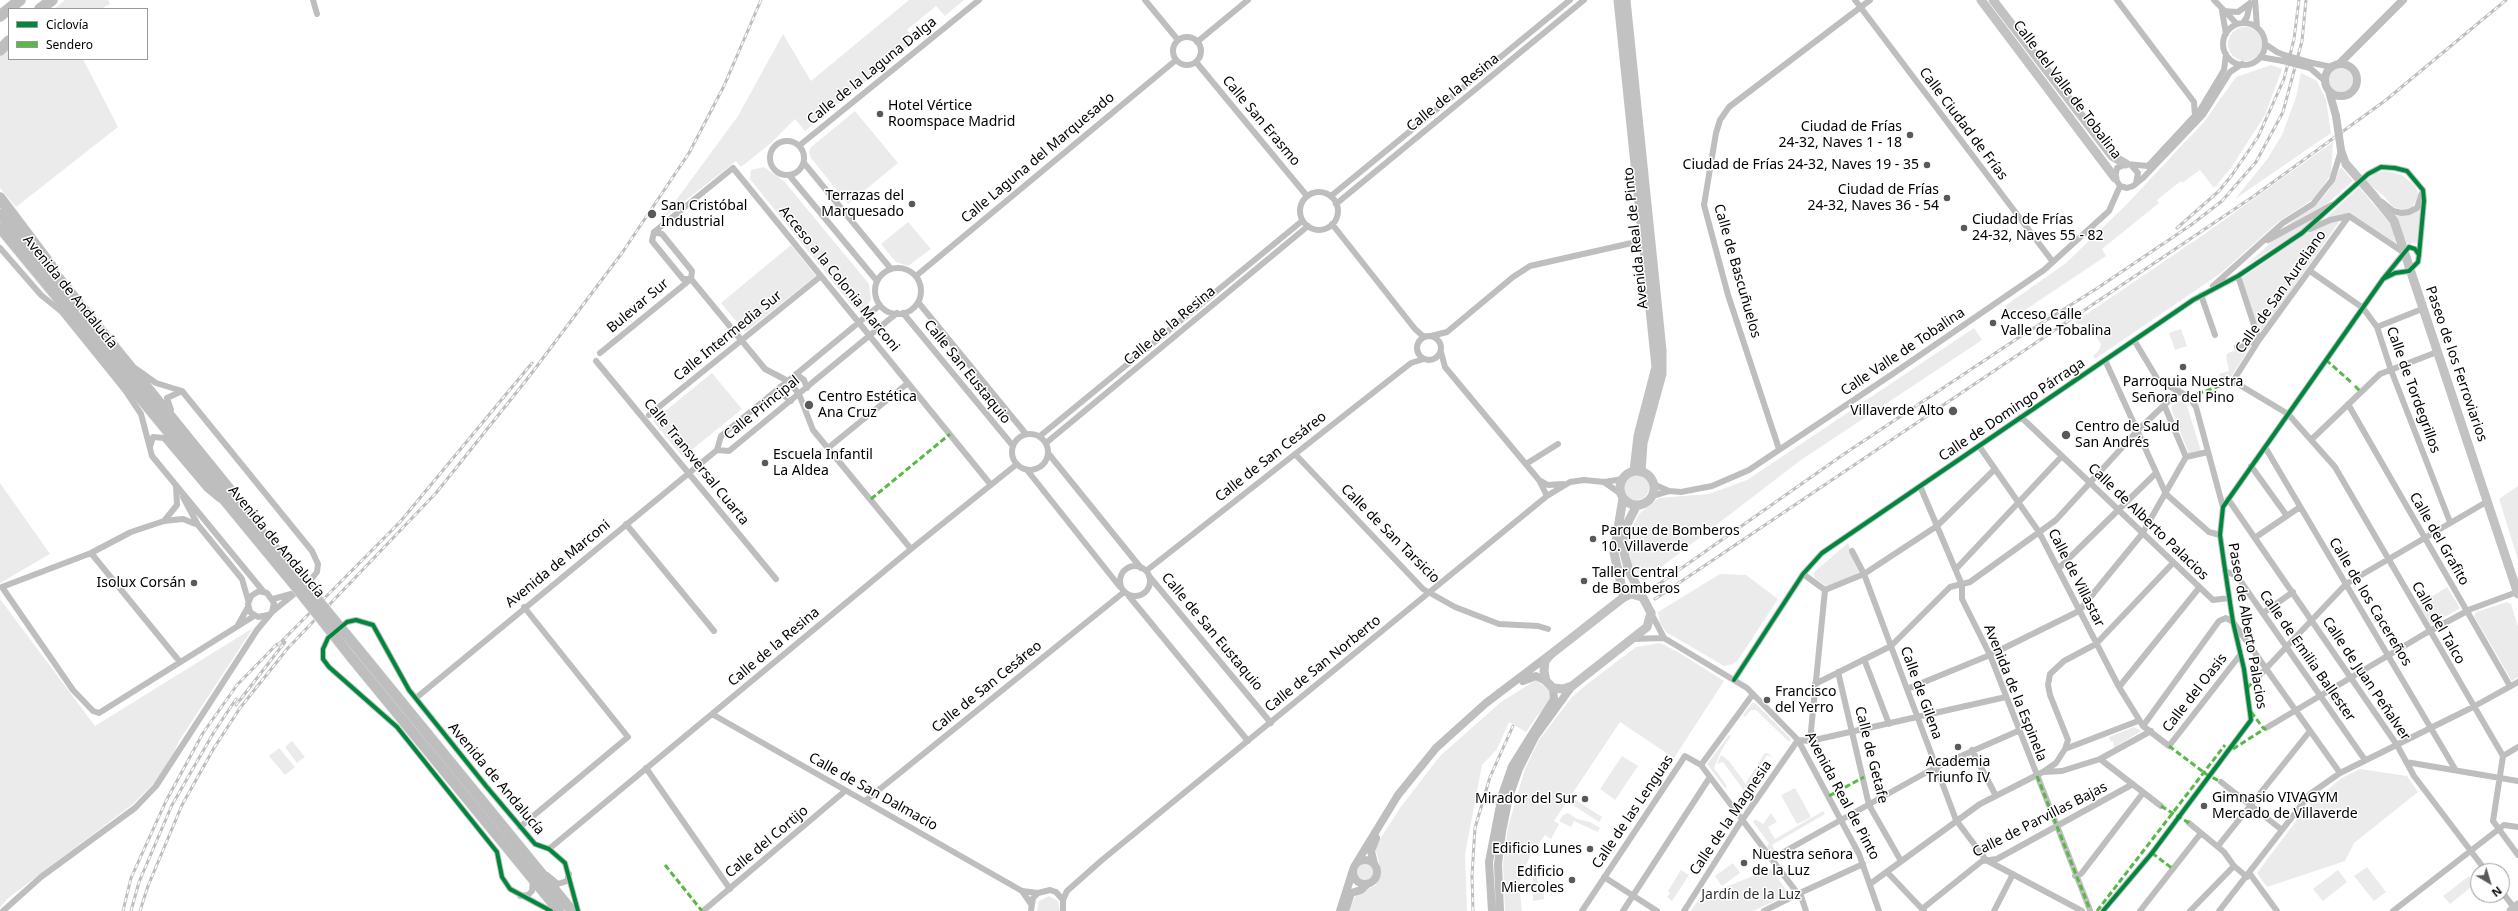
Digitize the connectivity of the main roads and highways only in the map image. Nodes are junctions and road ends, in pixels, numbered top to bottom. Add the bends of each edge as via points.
1 (20, 0) edge
2 (52, 0) edge
3 (56, 0) edge
4 (1618, 0) edge
5 (1626, 0) edge
6 (1981, 0) edge
7 (1993, 0) edge
8 (10, 8) edge
9 (41, 8) edge
10 (47, 8) edge
11 (8, 10) edge
12 (0, 16) edge
13 (8, 35) edge
14 (0, 42) edge
15 (8, 42) edge
16 (0, 50) edge
17 (2128, 164) road end
18 (2346, 164) road end
19 (2118, 182) road end
20 (0, 198) edge
21 (0, 214) edge
22 (0, 228) edge
23 (1649, 239) junction
24 (51, 266) road end
25 (1637, 472) junction
26 (1622, 496) junction
27 (1637, 505) junction
28 (294, 578) junction
29 (2518, 593) edge
30 (1624, 597) junction
31 (1642, 597) junction
32 (355, 654) junction
33 (560, 911) edge
34 (572, 911) edge

1 - 8 highway
2 - 9 highway
3 - 10 highway
4 - 23 main road, Avenida Real de Pinto
5 - 23 main road, Avenida Real de Pinto
6 - 19 main road, Calle del Valle de Tobalina
7 - 17 main road, Calle del Valle de Tobalina via 2112,156
11 - 12 highway
13 - 14 highway
15 - 16 highway
18 - 29 main road, Paseo de los Ferroviarios, bridge via 2394,221
20 - 24 highway
21 - 28 main road, Avenida de Andalucía
22 - 28 main road, Avenida de Andalucía via 229,507
23 - 25 main road, Avenida Real de Pinto via 1662,350 1662,374
25 - 26 main road via 1623,478 1620,486
25 - 27 main road via 1650,478 1653,484 1652,496 1643,504
26 - 27 main road
26 - 30 main road via 1614,553
27 - 31 main road, bridge via 1626,526 1622,545 1629,571
28 - 32 main road, Avenida de Andalucía, bridge
30 - 31 main road, bridge via 1631,594
30 - 31 main road, bridge via 1550,655 1544,666 1546,681 1553,688 1563,689 1572,686 1647,627 1651,613 1649,605
32 - 33 main road, Avenida de Andalucía
32 - 34 main road, Avenida de Andalucía

